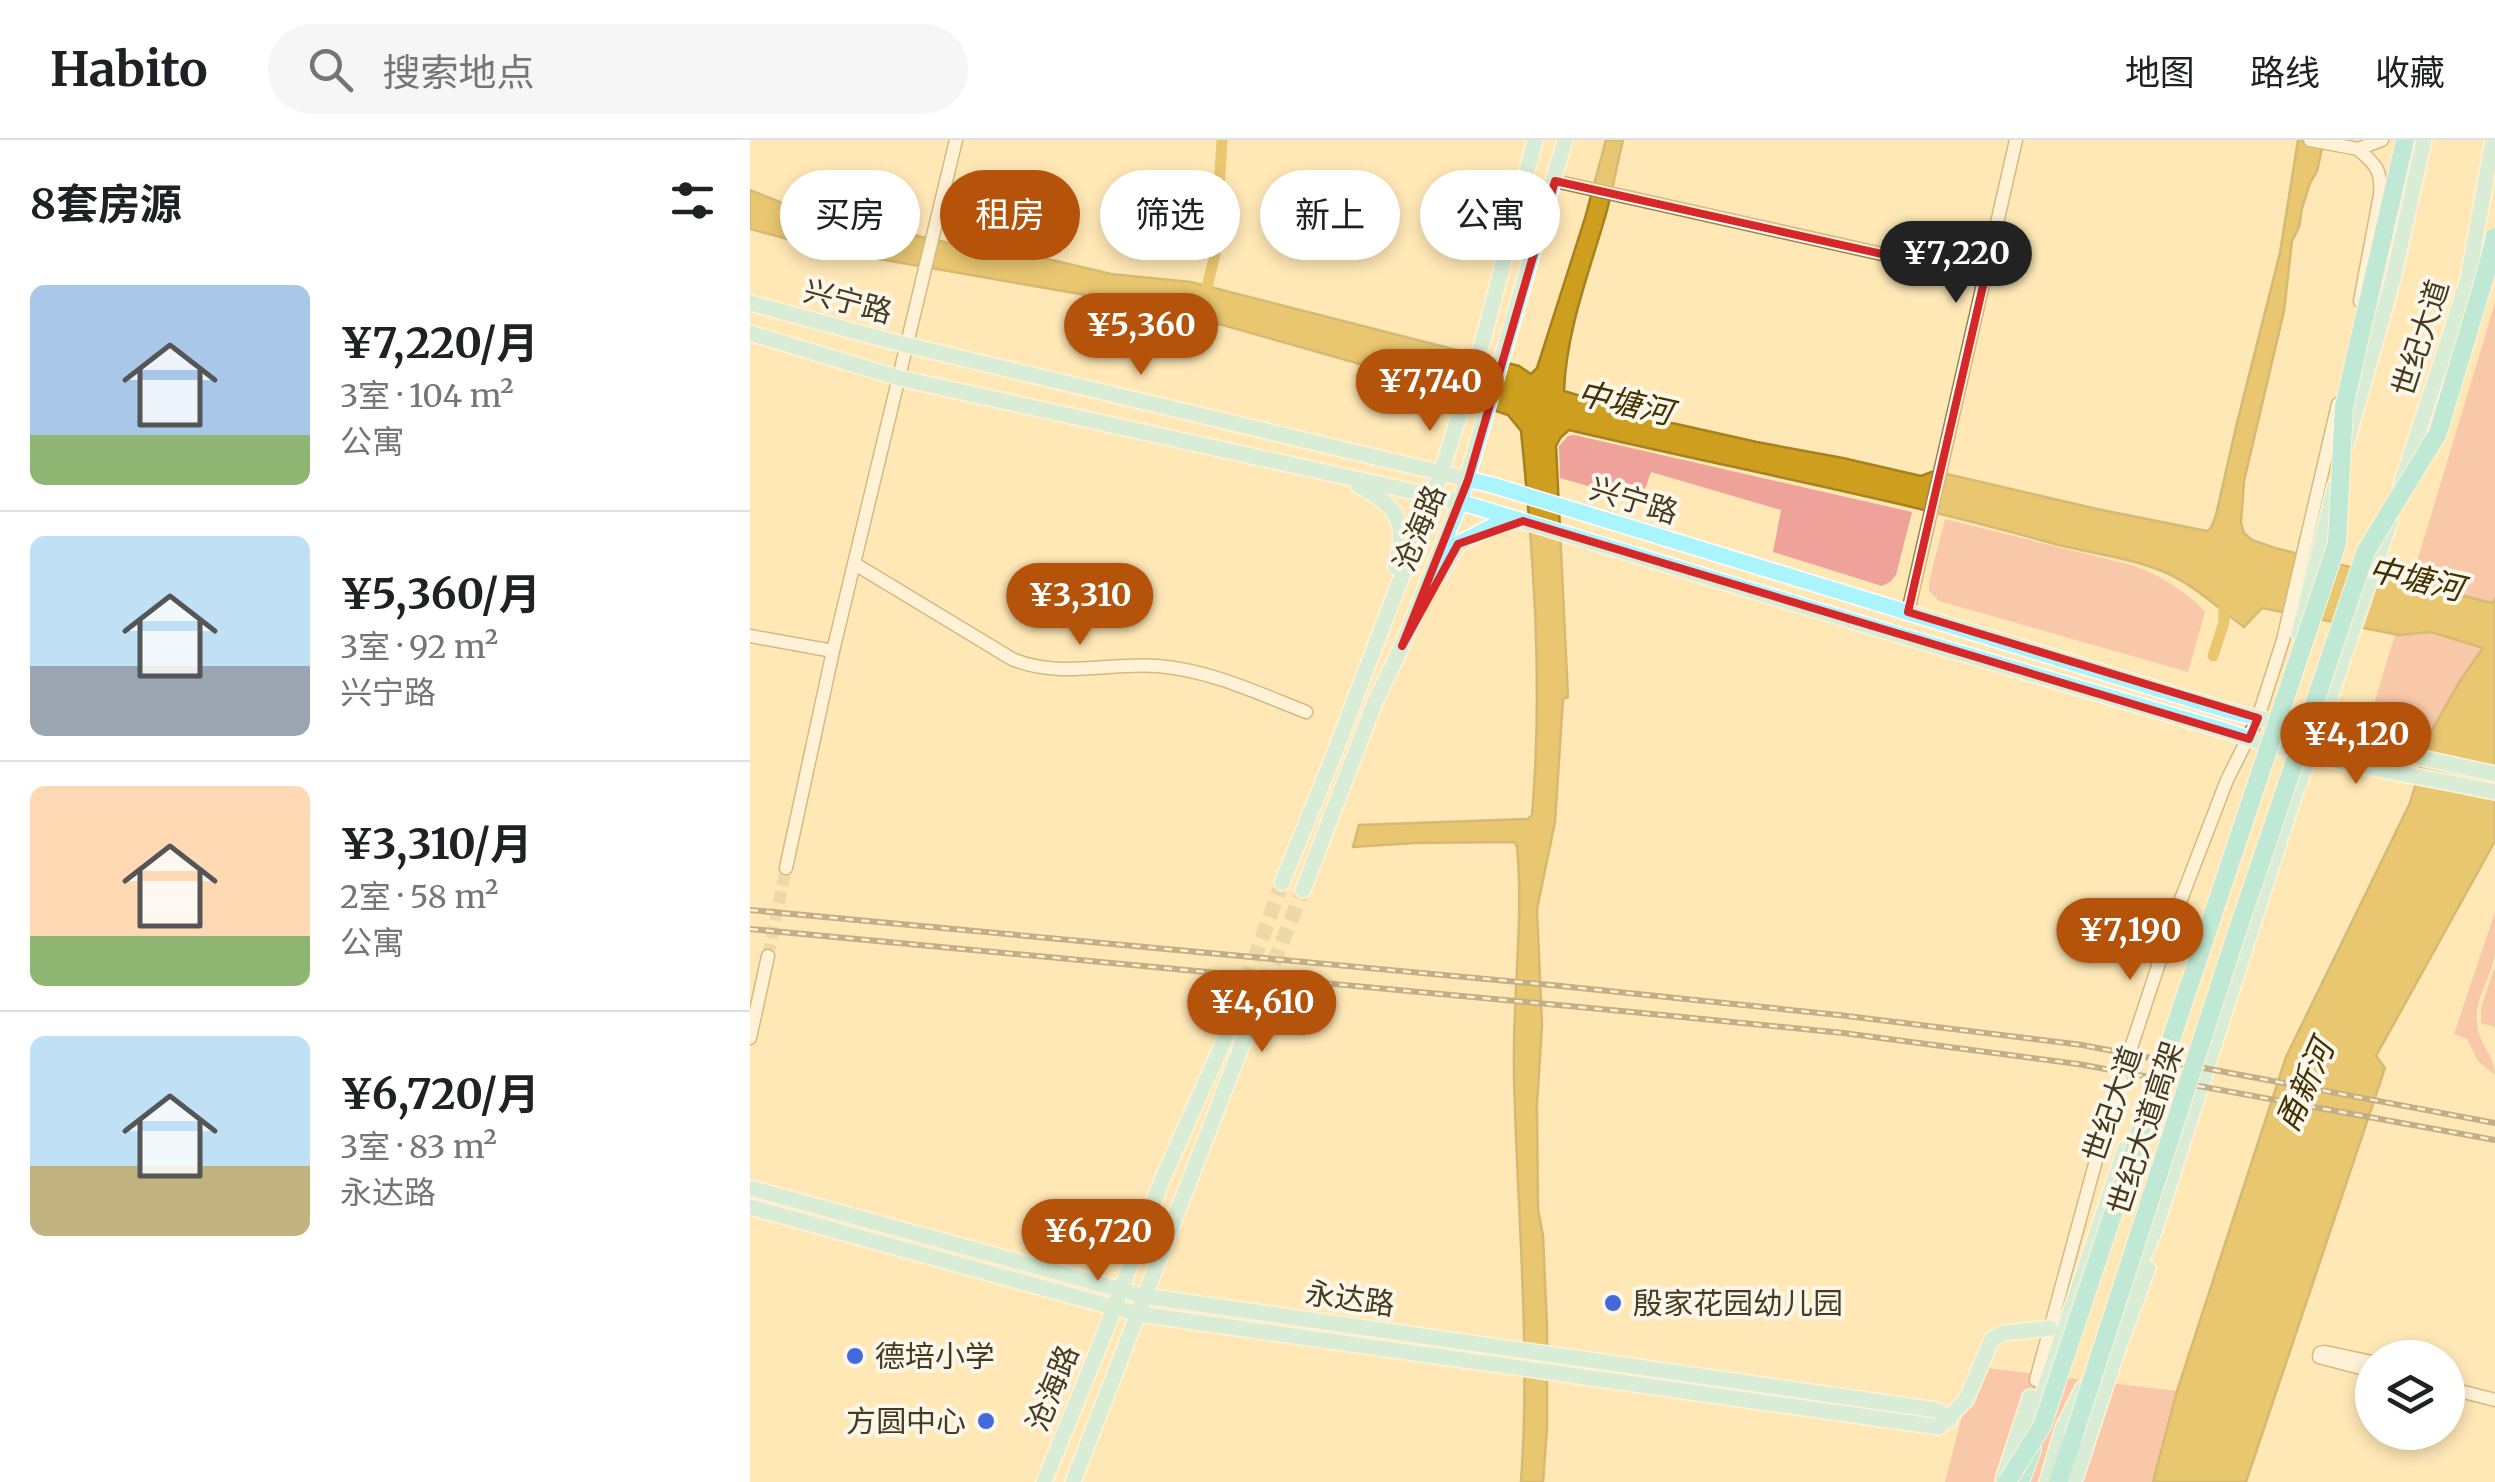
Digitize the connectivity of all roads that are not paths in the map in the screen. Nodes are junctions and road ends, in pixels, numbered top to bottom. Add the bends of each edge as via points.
1 (956, 140) edge
2 (1535, 140) edge
3 (1565, 140) edge
4 (2016, 140) edge
5 (2310, 140) edge
6 (2382, 140) edge
7 (2405, 140) edge
8 (2424, 140) edge
9 (2493, 140) edge
10 (2358, 149) junction
11 (1558, 170) edge
12 (1560, 182) edge
13 (2495, 236) edge
14 (1532, 260) edge
15 (1985, 277) junction
16 (750, 304) edge
17 (750, 333) edge
18 (906, 345) junction
19 (899, 378) junction
20 (1327, 473) junction
21 (1441, 473) junction
22 (1468, 480) junction
23 (1433, 496) junction
24 (1460, 502) junction
25 (1523, 521) junction
26 (2373, 549) junction
27 (855, 564) junction
28 (1908, 612) junction
29 (750, 636) edge
30 (1376, 642) junction
31 (1402, 646) junction
32 (833, 651) junction
33 (1306, 712) dead end
34 (2264, 719) junction
35 (2318, 733) junction
36 (2256, 741) junction
37 (2310, 756) junction
38 (2495, 774) edge
39 (2495, 792) edge
40 (786, 868) tunnel mouth
41 (1282, 883) tunnel mouth
42 (1302, 890) tunnel mouth
43 (768, 956) tunnel mouth
44 (1246, 982) tunnel mouth
45 (1265, 985) tunnel mouth
46 (750, 1038) edge
47 (750, 1188) edge
48 (750, 1207) edge
49 (2154, 1232) junction
50 (1120, 1290) junction
51 (1144, 1296) junction
52 (1113, 1308) junction
53 (1138, 1314) junction
54 (2058, 1327) junction
55 (1515, 1358) junction
56 (2355, 1358) edge
57 (2355, 1366) edge
58 (2465, 1384) edge
59 (2465, 1392) edge
60 (2495, 1392) edge
61 (2495, 1400) edge
62 (1950, 1419) junction
63 (2042, 1426) junction
64 (2073, 1438) junction
65 (1044, 1482) edge
66 (1073, 1482) edge
67 (2005, 1482) edge
68 (2018, 1482) edge
69 (2048, 1482) edge
70 (2058, 1482) edge
71 (2072, 1482) edge

1 - 18 street
2 - 21 main road, 沧海路
3 - 11 main road, 沧海路
4 - 15 street
5 - 10 street
6 - 10 street
7 - 63 highway, 世纪大道高架, bridge via 2344,407 2336,543
8 - 34 main road, 世纪大道 via 2300,631
9 - 26 main road, 世纪大道 via 2468,279
10 - 34 street via 2375,164 2380,195
12 - 15 street
13 - 26 highway, 世纪大道高架, bridge via 2438,433
14 - 22 main road, 沧海路
15 - 28 street
16 - 18 main road, 兴宁路
17 - 19 main road, 兴宁路
18 - 19 street
18 - 21 main road, 兴宁路
19 - 20 main road, 兴宁路
19 - 27 street
20 - 23 main road, 兴宁路
20 - 30 main road, 沧海路 via 1382,498 1399,521 1400,551
21 - 22 main road, 兴宁路
21 - 23 main road, 沧海路
22 - 24 main road, 沧海路
22 - 28 main road, 兴宁路
23 - 24 main road, 兴宁路
23 - 30 main road, 沧海路
24 - 25 main road, 兴宁路
24 - 31 main road, 沧海路
25 - 31 main road, 沧海路 via 1495,524 1458,544
25 - 36 main road, 兴宁路
26 - 35 main road, 世纪大道
26 - 64 highway, 世纪大道高架, bridge via 2242,916
27 - 32 street
27 - 33 street via 1029,666 1158,666 1206,674
28 - 34 main road, 兴宁路
29 - 32 street
30 - 41 main road, 沧海路
31 - 42 main road, 沧海路
32 - 40 street
34 - 35 main road, 兴宁路
34 - 36 main road, 世纪大道
35 - 37 main road, 世纪大道
35 - 38 main road, 兴宁路
36 - 37 main road, 兴宁路
36 - 54 main road, 世纪大道
36 - 54 street via 2227,780 2175,915 2108,1120
37 - 39 main road, 兴宁路
37 - 49 main road
43 - 46 street
44 - 50 main road, 沧海路
45 - 51 main road, 沧海路
47 - 50 main road, 永达路
48 - 52 main road, 永达路
49 - 69 main road via 2063,1428
49 - 71 main road via 2150,1264
50 - 51 main road, 永达路
50 - 52 main road, 沧海路
51 - 53 main road, 沧海路
51 - 55 main road, 永达路
52 - 53 main road, 永达路
52 - 65 main road, 沧海路
53 - 55 main road, 永达路
53 - 66 main road, 沧海路
54 - 62 main road via 1992,1339 1966,1400
54 - 67 main road
54 - 68 main road, 世纪大道
55 - 62 main road, 永达路 via 1552,1355 1936,1410
55 - 62 main road, 永达路 via 1556,1372 1939,1427
56 - 57 street via 2318,1356
58 - 60 street
59 - 61 street
63 - 67 highway, bridge
63 - 68 highway, bridge
64 - 70 highway
64 - 71 highway

